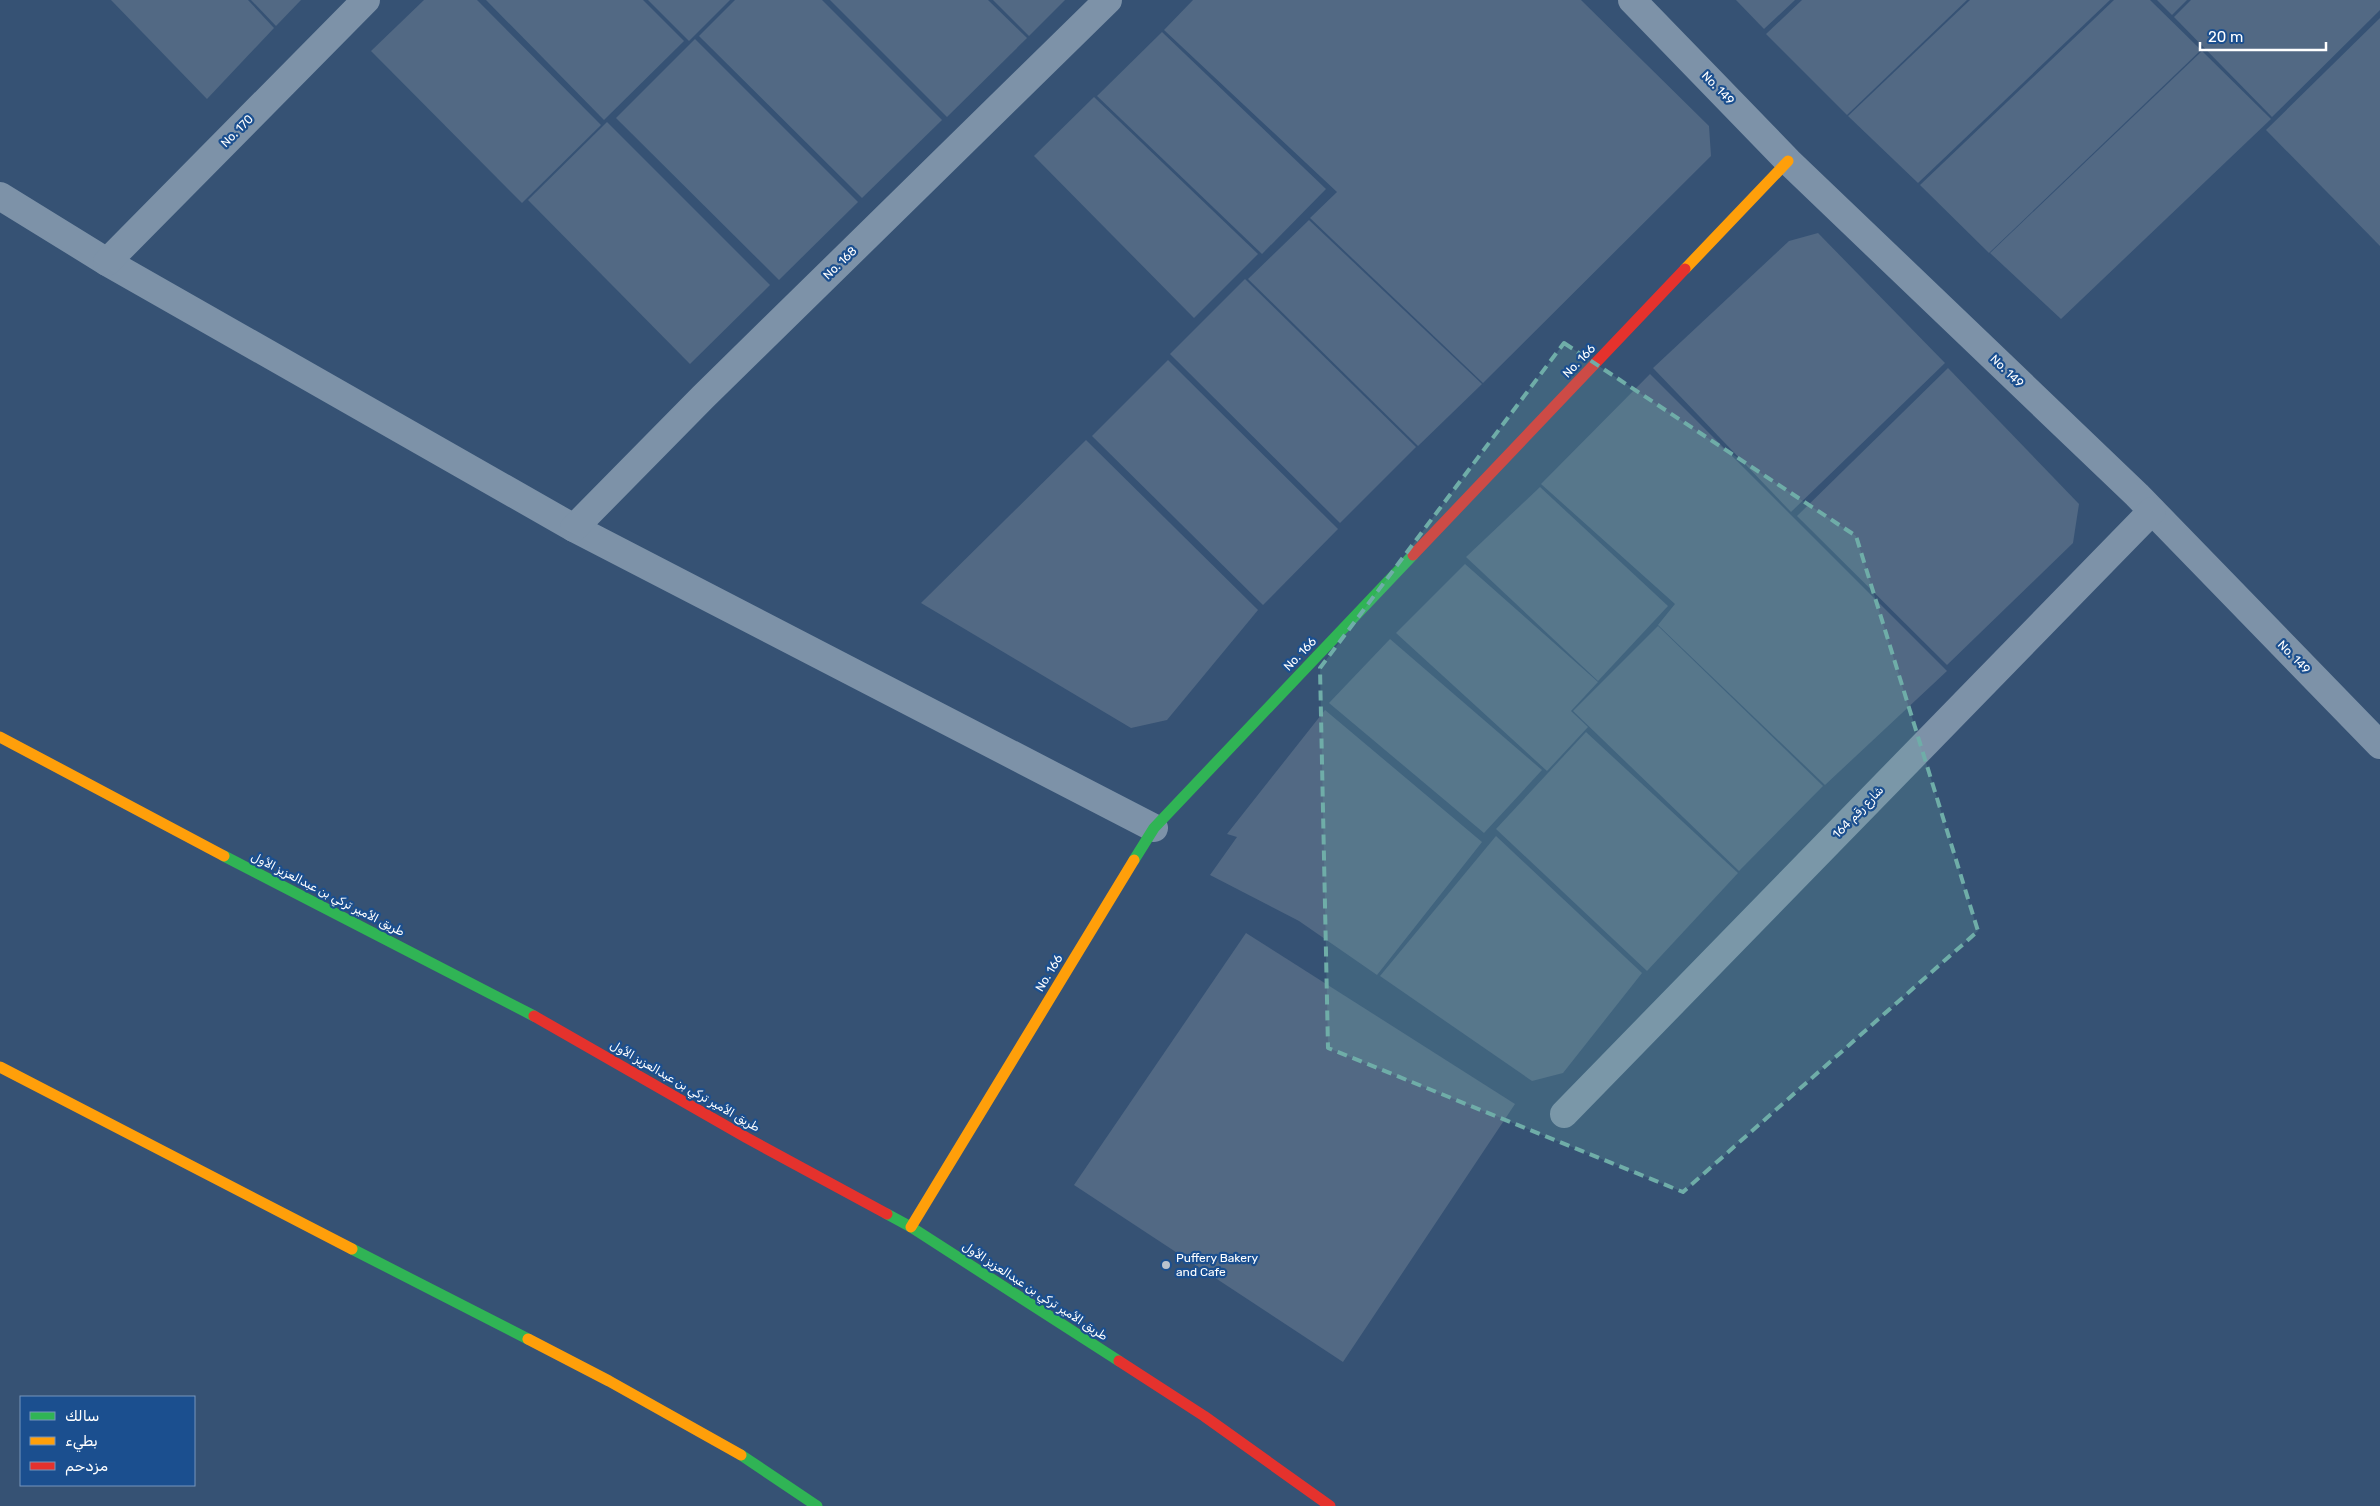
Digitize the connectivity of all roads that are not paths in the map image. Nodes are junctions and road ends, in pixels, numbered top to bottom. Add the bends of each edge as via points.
1 (366, 0) edge
2 (1108, 0) edge
3 (1632, 0) edge
4 (1788, 161) junction
5 (0, 196) edge
6 (107, 262) junction
7 (2152, 511) junction
8 (574, 528) junction
9 (0, 737) edge
10 (2380, 745) edge
11 (1154, 828) junction
12 (0, 1067) edge
13 (1564, 1114) dead end
14 (911, 1227) junction
15 (817, 1506) edge
16 (1330, 1506) edge

1 - 6 street, No. 170
2 - 8 street, No. 168 via 710,390
3 - 4 street, No. 149
4 - 7 street, No. 149
4 - 11 main road, No. 166
5 - 6 street
6 - 8 street
7 - 10 street, No. 149
7 - 13 street, شارع رقم 164
8 - 11 street
9 - 14 main road, طريق الأمير تركي بن عبدالعزيز الأول via 552,1026
11 - 14 main road, No. 166
12 - 15 main road via 608,1381 749,1459
14 - 16 main road, طريق الأمير تركي بن عبدالعزيز الأول via 1204,1416

